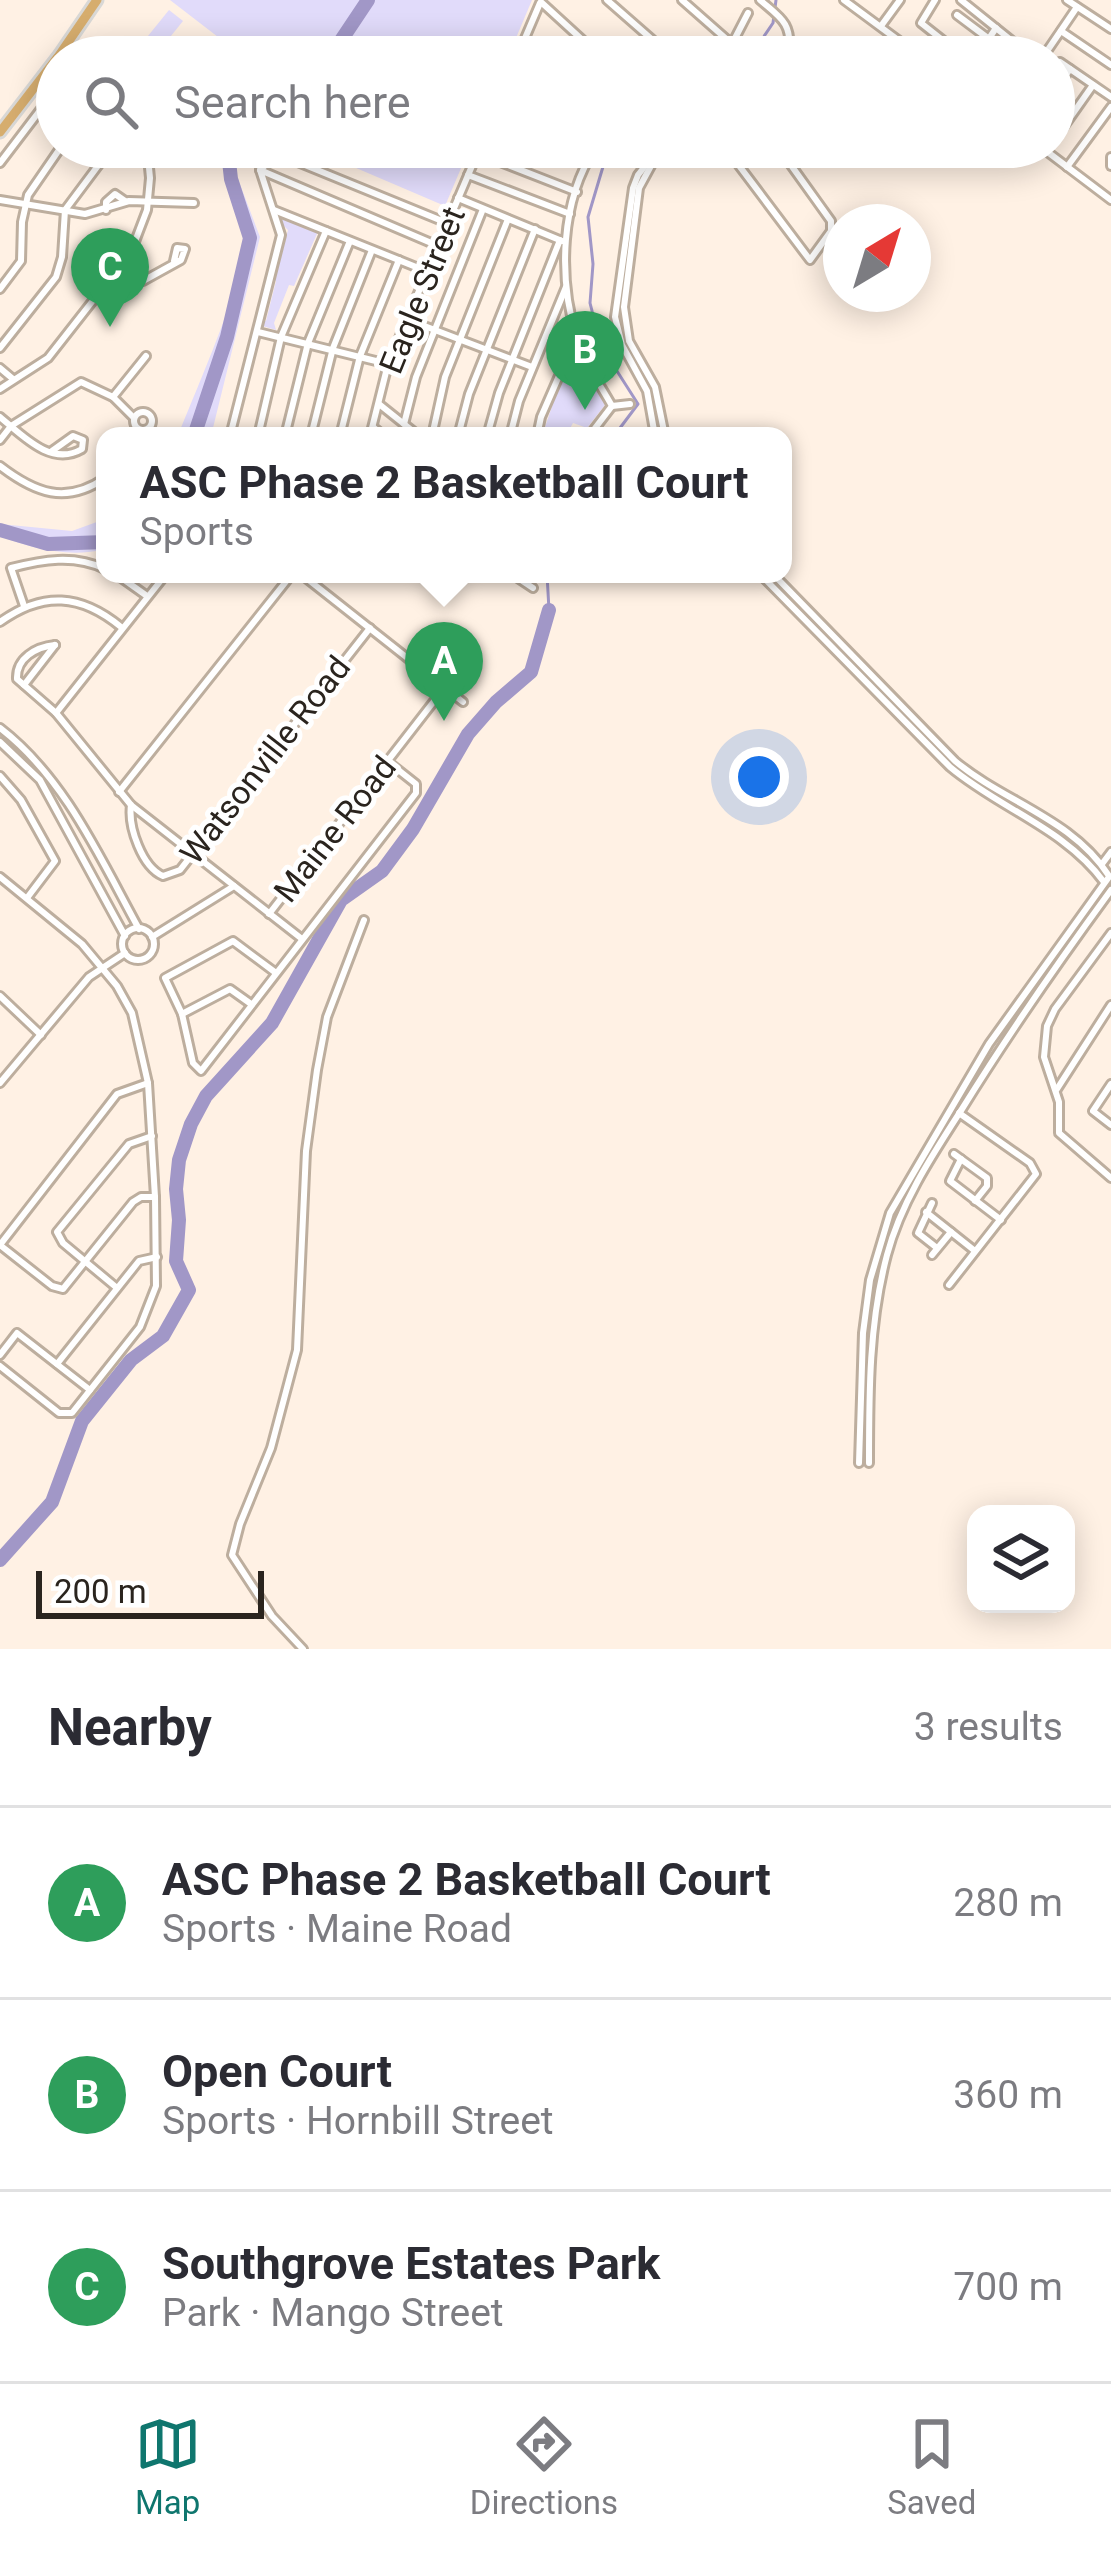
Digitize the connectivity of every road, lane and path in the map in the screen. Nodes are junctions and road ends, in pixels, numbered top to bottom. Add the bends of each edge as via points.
1 (97, 0) edge
2 (608, 0) edge
3 (682, 0) edge
4 (760, 0) edge
5 (844, 0) edge
6 (900, 0) edge
7 (935, 0) edge
8 (1067, 0) edge
9 (541, 1) edge
10 (963, 2) edge
11 (1077, 7) junction
12 (748, 14) dead end
13 (880, 27) junction
14 (996, 28) junction
15 (1111, 29) edge
16 (1061, 32) junction
17 (72, 36) edge
18 (526, 36) edge
19 (578, 36) edge
20 (648, 36) edge
21 (723, 36) edge
22 (736, 36) edge
23 (791, 36) edge
24 (893, 36) edge
25 (937, 36) edge
26 (984, 36) edge
27 (991, 36) edge
28 (1006, 36) edge
29 (1058, 36) edge
30 (1067, 36) edge
31 (1075, 41) edge
32 (1111, 65) edge
33 (1075, 72) edge
34 (36, 85) edge
35 (1093, 85) junction
36 (1111, 98) edge
37 (1111, 107) edge
38 (1075, 114) edge
39 (36, 116) edge
40 (0, 132) edge
41 (1075, 155) edge
42 (0, 164) edge
43 (45, 168) edge
44 (96, 168) edge
45 (148, 168) edge
46 (312, 168) edge
47 (471, 168) edge
48 (519, 168) edge
49 (587, 168) edge
50 (644, 168) edge
51 (650, 168) edge
52 (741, 168) edge
53 (793, 168) edge
54 (1067, 168) edge
55 (260, 170) joint
56 (468, 175) junction
57 (577, 193) junction
58 (458, 199) junction
59 (0, 200) edge
60 (149, 200) junction
61 (1111, 200) edge
62 (26, 203) junction
63 (194, 203) dead end
64 (483, 208) junction
65 (65, 210) junction
66 (274, 210) junction
67 (570, 214) junction
68 (508, 219) junction
69 (446, 223) junction
70 (535, 230) junction
71 (326, 231) junction
72 (350, 241) junction
73 (562, 241) junction
74 (436, 245) junction
75 (372, 250) junction
76 (399, 260) junction
77 (174, 261) dead end
78 (121, 265) junction
79 (426, 272) junction
80 (111, 278) junction
81 (568, 284) junction
82 (0, 289) edge
83 (406, 319) junction
84 (434, 329) junction
85 (257, 332) junction
86 (576, 337) junction
87 (281, 338) junction
88 (459, 339) junction
89 (308, 343) junction
90 (0, 348) edge
91 (333, 348) junction
92 (486, 349) junction
93 (146, 356) dead end
94 (360, 356) junction
95 (512, 358) junction
96 (388, 364) junction
97 (533, 367) junction
98 (0, 368) edge
99 (14, 379) junction
100 (0, 389) edge
101 (113, 398) junction
102 (379, 404) junction
103 (630, 404) dead end
104 (612, 406) junction
105 (0, 417) edge
106 (134, 418) junction
107 (404, 424) junction
108 (11, 426) junction
109 (135, 427) edge
110 (148, 427) edge
111 (232, 427) edge
112 (260, 427) edge
113 (287, 427) edge
114 (313, 427) edge
115 (342, 427) edge
116 (373, 427) edge
117 (408, 427) edge
118 (434, 427) edge
119 (461, 427) edge
120 (490, 427) edge
121 (513, 427) edge
122 (539, 427) edge
123 (596, 427) edge
124 (653, 427) edge
125 (663, 427) edge
126 (0, 440) edge
127 (52, 452) junction
128 (0, 466) edge
129 (96, 483) edge
130 (96, 564) edge
131 (129, 583) edge
132 (159, 583) edge
133 (289, 583) edge
134 (308, 583) edge
135 (527, 583) edge
136 (769, 583) edge
137 (782, 583) edge
138 (533, 588) dead end
139 (148, 596) junction
140 (24, 606) junction
141 (0, 622) edge
142 (122, 628) junction
143 (370, 628) junction
144 (24, 686) junction
145 (445, 687) junction
146 (464, 702) dead end
147 (56, 713) junction
148 (0, 728) edge
149 (0, 742) edge
150 (387, 761) junction
151 (0, 776) edge
152 (119, 792) junction
153 (130, 806) junction
154 (1111, 852) edge
155 (194, 853) junction
156 (1099, 868) junction
157 (0, 877) edge
158 (1109, 884) edge
159 (234, 886) junction
160 (27, 898) junction
161 (269, 914) junction
162 (364, 920) dead end
163 (139, 929) junction
164 (1111, 933) edge
165 (125, 936) junction
166 (152, 937) junction
167 (302, 939) junction
168 (124, 952) junction
169 (101, 965) junction
170 (277, 973) junction
171 (0, 996) edge
172 (252, 1004) junction
173 (1111, 1005) edge
174 (182, 1014) junction
175 (41, 1035) junction
176 (0, 1083) edge
177 (148, 1083) junction
178 (1111, 1084) edge
179 (1057, 1089) junction
180 (959, 1113) junction
181 (1111, 1126) edge
182 (152, 1136) junction
183 (1111, 1178) edge
184 (155, 1197) junction
185 (975, 1201) junction
186 (932, 1203) dead end
187 (926, 1212) junction
188 (1000, 1220) junction
189 (951, 1232) junction
190 (0, 1245) edge
191 (878, 1247) junction
192 (889, 1249) junction
193 (976, 1251) junction
194 (157, 1257) junction
195 (86, 1262) junction
196 (949, 1285) dead end
197 (117, 1288) junction
198 (0, 1355) edge
199 (57, 1364) junction
200 (0, 1366) edge
201 (90, 1390) junction
202 (859, 1463) dead end
203 (869, 1463) dead end
204 (303, 1649) edge

1 - 17 main road
2 - 20 street
3 - 21 street
4 - 23 street
5 - 13 street
6 - 13 street
7 - 25 street via 920,23
8 - 11 street
9 - 18 street
9 - 19 street
10 - 14 street
10 - 26 street via 954,19
11 - 15 street
11 - 16 street
12 - 22 street
13 - 24 street
14 - 27 street
14 - 28 street
16 - 29 street
16 - 30 street
31 - 32 street
33 - 35 street
34 - 40 main road
35 - 36 street
35 - 38 street
37 - 41 street
39 - 42 street
43 - 62 street
44 - 65 street
45 - 60 street
46 - 69 street
47 - 56 street, Eagle Street
48 - 57 street
49 - 57 street
50 - 124 street via 633,188 615,317
51 - 125 street via 638,188 624,308
52 - 53 street via 810,260 831,221
54 - 61 street
55 - 66 street
55 - 74 street
56 - 58 street, Eagle Street
56 - 67 street
57 - 67 street
58 - 64 street
58 - 69 street, Eagle Street
59 - 62 street
60 - 63 street
60 - 65 street via 85,214
60 - 78 street
62 - 65 street
62 - 82 street via 21,261
64 - 68 street
64 - 84 street
65 - 90 street via 56,277
66 - 71 street
66 - 85 street via 281,236
67 - 73 street
68 - 70 street
68 - 88 street
69 - 74 street, Eagle Street
70 - 73 street
70 - 92 street
71 - 72 street
71 - 87 street
72 - 75 street
72 - 89 street
73 - 81 street
73 - 95 street
74 - 79 street, Eagle Street
75 - 76 street
75 - 91 street
76 - 79 street
76 - 94 street
77 - 78 street via 143,281
78 - 80 street
78 - 80 street via 104,259
79 - 83 street, Eagle Street
80 - 99 street via 48,358
81 - 86 street
81 - 97 street
83 - 84 street
83 - 96 street, Eagle Street
84 - 88 street
84 - 107 street
85 - 87 street
85 - 111 street
86 - 104 street
86 - 122 street
87 - 89 street
87 - 112 street
88 - 92 street
88 - 118 street
89 - 91 street
89 - 113 street
91 - 94 street
91 - 114 street
92 - 95 street
92 - 119 street
93 - 101 street
94 - 96 street
94 - 115 street
95 - 97 street
95 - 120 street
96 - 102 street, Eagle Street
97 - 121 street
98 - 99 street
99 - 100 street
101 - 106 street
101 - 108 street via 81,382
102 - 107 street
102 - 116 street, Eagle Street
103 - 104 street
104 - 123 street
105 - 108 street
106 - 109 street
106 - 110 street via 143,412 152,419
107 - 117 street
108 - 126 street
108 - 127 street
127 - 127 street via 74,454 83,440 73,436
128 - 129 street via 48,495
130 - 140 street via 48,559 11,568
131 - 139 street
132 - 139 street
133 - 152 street
134 - 143 street
135 - 138 street
136 - 156 street via 950,767
137 - 156 street via 955,760 1048,818
139 - 142 street
140 - 141 street
140 - 142 street via 87,604
142 - 147 street
143 - 145 street
143 - 155 street, Watsonville Road
144 - 144 street via 16,680 19,664 56,646
144 - 147 street
145 - 146 street
145 - 150 street, Maine Road
147 - 152 street
148 - 163 street via 62,794
149 - 165 street via 40,780
150 - 161 street, Maine Road
150 - 167 street via 416,784 416,794
151 - 160 street via 55,861
152 - 153 street
153 - 155 street
153 - 155 street, Watsonville Road via 130,825 153,872 171,875
154 - 156 street
155 - 159 street
156 - 158 street
157 - 160 street
158 - 180 street
158 - 191 street via 1027,988 950,1106
159 - 161 street
159 - 166 street
160 - 169 street
161 - 167 street
162 - 204 street via 327,1017 317,1070 297,1350 232,1555
163 - 165 street
163 - 166 street
164 - 179 street via 1047,1026 1044,1057
165 - 168 street
166 - 168 street via 152,953 143,959
167 - 170 street
168 - 169 street
169 - 175 street
169 - 177 street via 131,1013
170 - 172 street
170 - 174 street via 233,941 165,977
171 - 175 street
172 - 174 street via 230,989
172 - 174 street via 201,1071
173 - 179 street
175 - 176 street
177 - 182 street
177 - 190 street via 117,1094
178 - 181 street via 1093,1111
179 - 183 street via 1059,1133
180 - 188 street via 1036,1172
180 - 192 street
182 - 184 street
182 - 195 street via 129,1144 56,1232
184 - 194 street
184 - 195 street via 133,1202
185 - 185 street via 950,1181 957,1156 988,1180
185 - 188 street
186 - 187 street
187 - 189 street
187 - 189 street via 918,1233 934,1251
188 - 193 street
189 - 193 street
190 - 195 street via 63,1289
191 - 192 street
191 - 202 street via 863,1333
192 - 203 street via 872,1333
193 - 196 street
194 - 197 street via 139,1262
194 - 201 street via 150,1308
195 - 197 street
197 - 199 street
198 - 199 street via 17,1333
199 - 201 street
200 - 201 street via 67,1415

